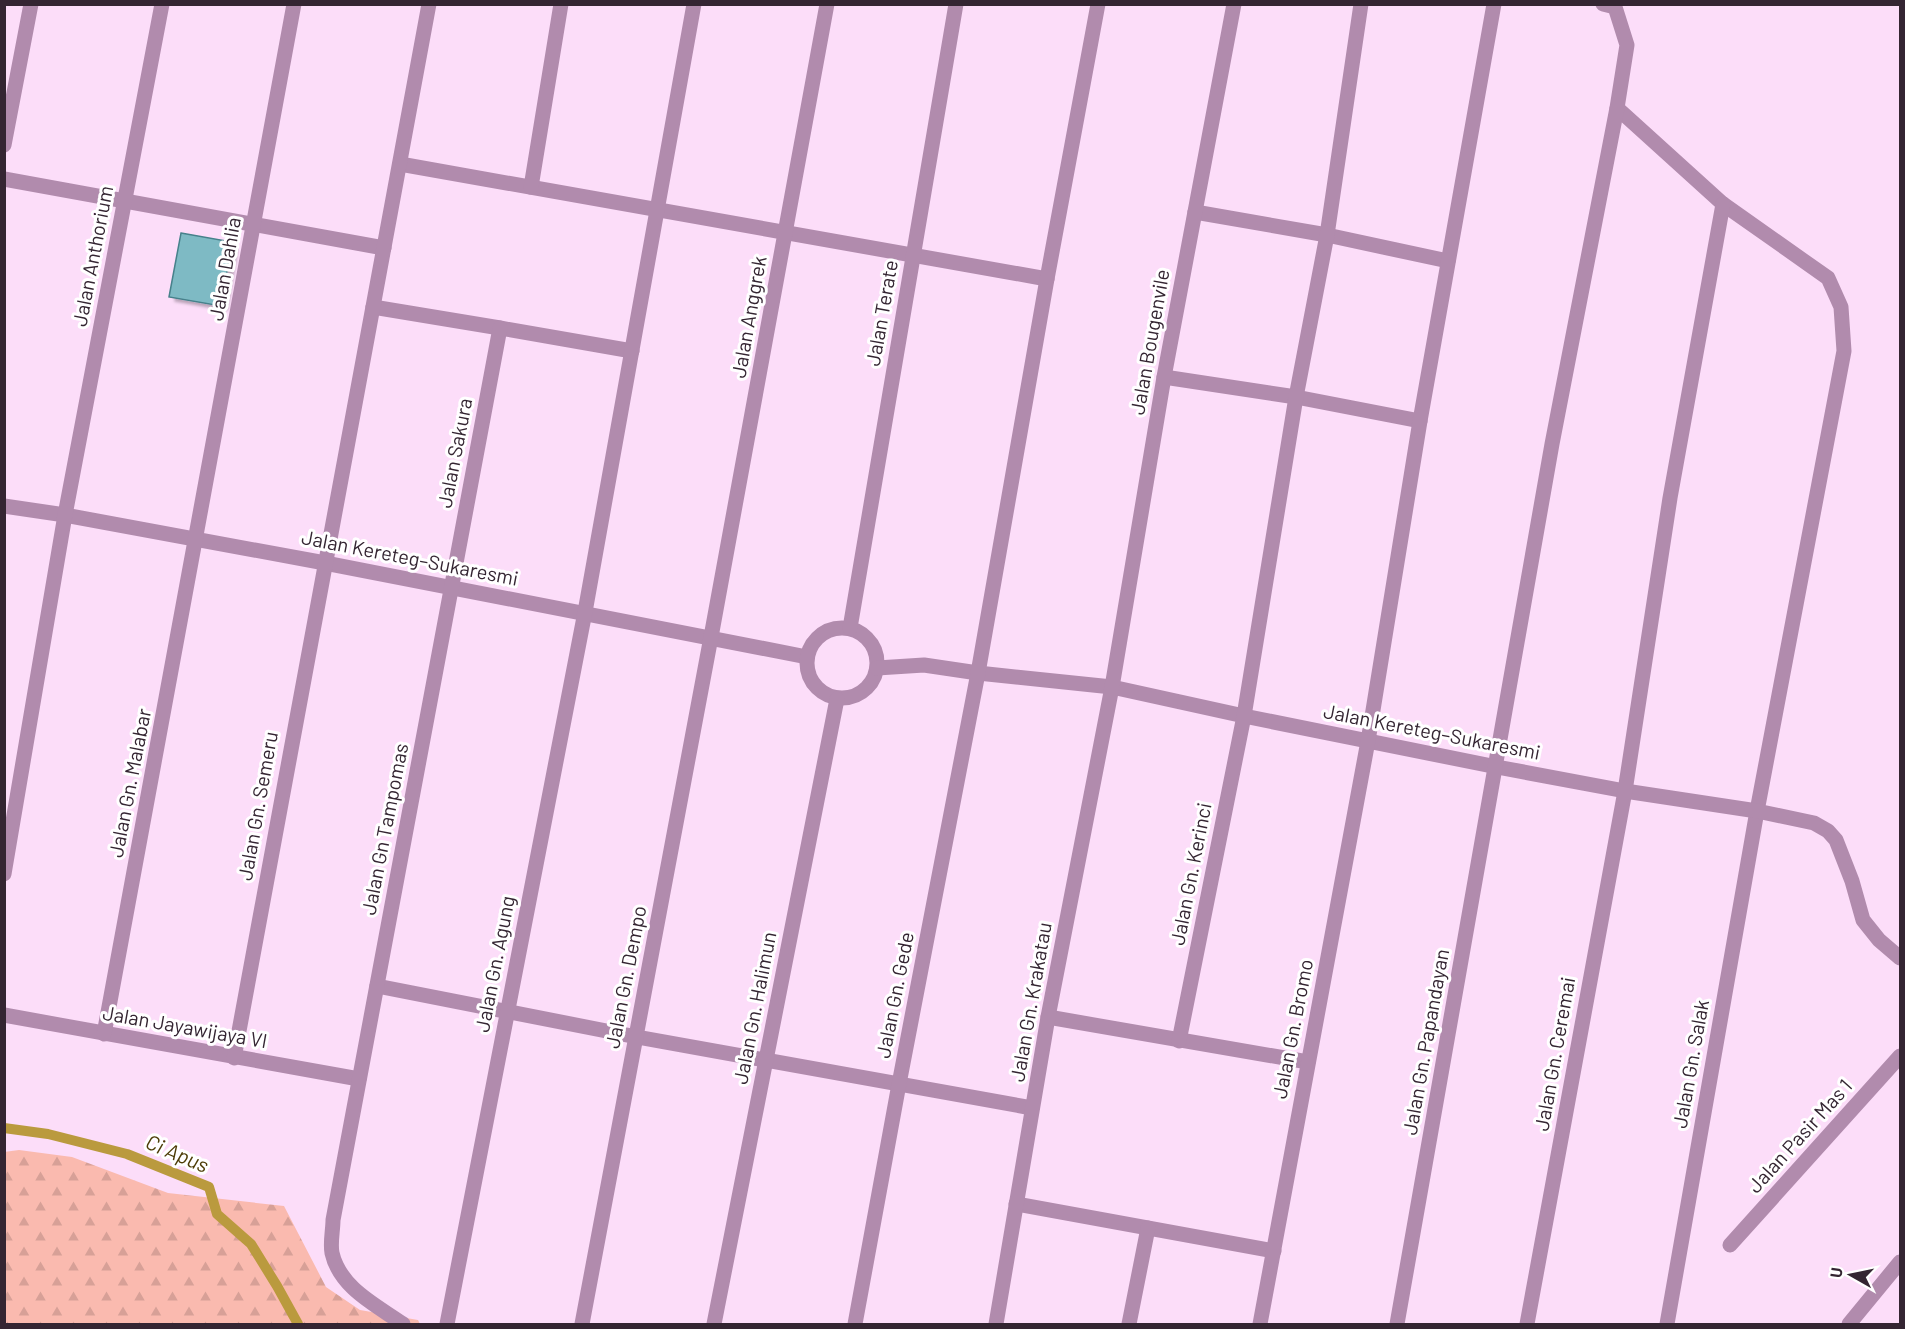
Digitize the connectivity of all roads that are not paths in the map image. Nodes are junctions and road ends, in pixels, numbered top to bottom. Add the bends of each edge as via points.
1 (31, 4) edge
2 (162, 4) edge
3 (294, 4) edge
4 (429, 4) edge
5 (561, 4) edge
6 (694, 4) edge
7 (827, 4) edge
8 (956, 4) edge
9 (1098, 4) edge
10 (1234, 4) edge
11 (1361, 4) edge
12 (1494, 4) edge
13 (1603, 4) edge
14 (21, 55) junction
15 (4, 64) edge
16 (1617, 108) junction
17 (4, 145) edge
18 (400, 164) junction
19 (4, 179) edge
20 (531, 187) junction
21 (125, 201) junction
22 (1723, 204) junction
23 (657, 210) junction
24 (1195, 212) junction
25 (254, 224) junction
26 (785, 232) junction
27 (1327, 235) junction
28 (384, 248) junction
29 (913, 255) junction
30 (1448, 261) junction
31 (1047, 279) junction
32 (373, 307) junction
33 (500, 327) junction
34 (632, 351) junction
35 (1164, 377) junction
36 (1296, 397) junction
37 (1420, 421) junction
38 (4, 506) edge
39 (65, 515) junction
40 (196, 540) junction
41 (325, 563) junction
42 (451, 587) junction
43 (585, 612) junction
44 (850, 628) junction
45 (711, 638) junction
46 (807, 657) junction
47 (877, 668) junction
48 (978, 673) junction
49 (1112, 687) junction
50 (837, 699) junction
51 (1244, 716) junction
52 (1368, 741) junction
53 (1497, 767) junction
54 (1625, 791) junction
55 (1756, 811) junction
56 (4, 874) edge
57 (1900, 958) edge
58 (377, 986) junction
59 (508, 1012) junction
60 (4, 1016) edge
61 (1048, 1017) junction
62 (104, 1034) junction
63 (637, 1037) junction
64 (1179, 1041) junction
65 (1900, 1056) edge
66 (234, 1058) junction
67 (766, 1061) junction
68 (1308, 1062) junction
69 (358, 1079) junction
70 (899, 1084) junction
71 (1032, 1108) junction
72 (1016, 1204) junction
73 (1148, 1228) junction
74 (1730, 1245) dead end
75 (1274, 1251) junction
76 (1900, 1262) edge
77 (403, 1324) edge
78 (447, 1324) edge
79 (582, 1324) edge
80 (714, 1324) edge
81 (855, 1324) edge
82 (996, 1324) edge
83 (1129, 1324) edge
84 (1260, 1324) edge
85 (1397, 1324) edge
86 (1527, 1324) edge
87 (1666, 1324) edge
88 (1849, 1324) edge

1 - 14 street
2 - 21 street, Jalan Anthorium
3 - 25 street, Jalan Dahlia
4 - 18 street, Jalan Gn. Semeru
5 - 20 street
6 - 23 street, Jalan Gn. Agung
7 - 26 street, Jalan Anggrek
8 - 29 street, Jalan Terate
9 - 31 street, Jalan Gn. Gede
10 - 24 street, Jalan Bougenvile
11 - 27 street, Jalan Gn. Kerinci
12 - 30 street, Jalan Gn. Bromo
13 - 16 street, Jalan Gn. Papandayan via 1615,7 1627,45
14 - 15 street
14 - 17 street
16 - 22 street, Jalan Gn. Salak
16 - 53 street, Jalan Gn. Papandayan via 1552,444
18 - 20 street
18 - 28 street, Jalan Gn. Semeru
19 - 21 street
20 - 23 street
21 - 25 street
21 - 39 street, Jalan Anthorium
22 - 54 street, Jalan Gn. Ceremai via 1670,498
22 - 55 street, Jalan Gn. Salak via 1828,278 1841,307 1843,329 1844,351
23 - 26 street
23 - 34 street, Jalan Gn. Agung
24 - 27 street
24 - 35 street, Jalan Bougenvile
25 - 28 street
25 - 40 street, Jalan Dahlia
26 - 29 street
26 - 45 street, Jalan Anggrek
27 - 30 street
27 - 36 street, Jalan Gn. Kerinci
28 - 32 street, Jalan Gn. Semeru
29 - 31 street
29 - 44 street, Jalan Terate
30 - 37 street, Jalan Gn. Bromo
31 - 48 street, Jalan Gn. Gede
32 - 33 street
32 - 41 street, Jalan Gn. Semeru
33 - 34 street
33 - 42 street, Jalan Sakura
34 - 43 street, Jalan Gn. Agung
35 - 36 street
35 - 49 street, Jalan Bougenvile
36 - 37 street
36 - 51 street, Jalan Gn. Kerinci
37 - 52 street, Jalan Gn. Bromo
38 - 39 street, Jalan Kereteg–Sukaresmi
39 - 40 street, Jalan Kereteg–Sukaresmi
39 - 56 street, Jalan Anthorium
40 - 41 street, Jalan Kereteg–Sukaresmi
40 - 62 street, Jalan Gn. Malabar
41 - 42 street, Jalan Kereteg–Sukaresmi
41 - 66 street, Jalan Gn. Semeru
42 - 43 street, Jalan Kereteg–Sukaresmi
42 - 58 street, Jalan Gn Tampomas
43 - 45 street, Jalan Kereteg–Sukaresmi
43 - 59 street, Jalan Gn. Agung
44 - 46 street via 822,633 812,643
44 - 47 street via 871,642
45 - 46 street, Jalan Kereteg–Sukaresmi
45 - 63 street, Jalan Gn. Dempo
46 - 50 street via 807,671 813,684 823,694
47 - 48 street, Jalan Kereteg–Sukaresmi via 924,665
47 - 50 street via 868,688 859,695
48 - 49 street, Jalan Kereteg–Sukaresmi
48 - 70 street, Jalan Gn. Gede
49 - 51 street, Jalan Kereteg–Sukaresmi
49 - 61 street, Jalan Gn. Krakatau
50 - 67 street, Jalan Gn. Halimun
51 - 52 street, Jalan Kereteg–Sukaresmi
51 - 64 street, Jalan Gn. Kerinci
52 - 53 street, Jalan Kereteg–Sukaresmi
52 - 68 street, Jalan Gn. Bromo
53 - 54 street, Jalan Kereteg–Sukaresmi
53 - 85 street, Jalan Gn. Papandayan
54 - 55 street, Jalan Kereteg–Sukaresmi
54 - 86 street, Jalan Gn. Ceremai
55 - 57 street, Jalan Kereteg–Sukaresmi via 1814,823 1828,831 1842,853 1863,920
55 - 87 street, Jalan Gn. Salak
58 - 59 street
58 - 69 street, Jalan Gn Tampomas
59 - 63 street
59 - 78 street, Jalan Gn. Agung
60 - 62 street, Jalan Jayawijaya VI
61 - 64 street
61 - 71 street, Jalan Gn. Krakatau
62 - 66 street, Jalan Jayawijaya VI
63 - 67 street
63 - 79 street, Jalan Gn. Dempo
64 - 68 street
65 - 74 street, Jalan Pasir Mas 1
66 - 69 street, Jalan Jayawijaya VI
67 - 70 street
67 - 80 street, Jalan Gn. Halimun
68 - 75 street, Jalan Gn. Bromo
69 - 77 street, Jalan Gn Tampomas via 333,1220 332,1251 339,1272 351,1287
70 - 71 street
70 - 81 street, Jalan Gn. Gede
71 - 72 street, Jalan Gn. Krakatau
72 - 73 street
72 - 82 street, Jalan Gn. Krakatau
73 - 75 street
73 - 83 street
75 - 84 street, Jalan Gn. Bromo
76 - 88 street

